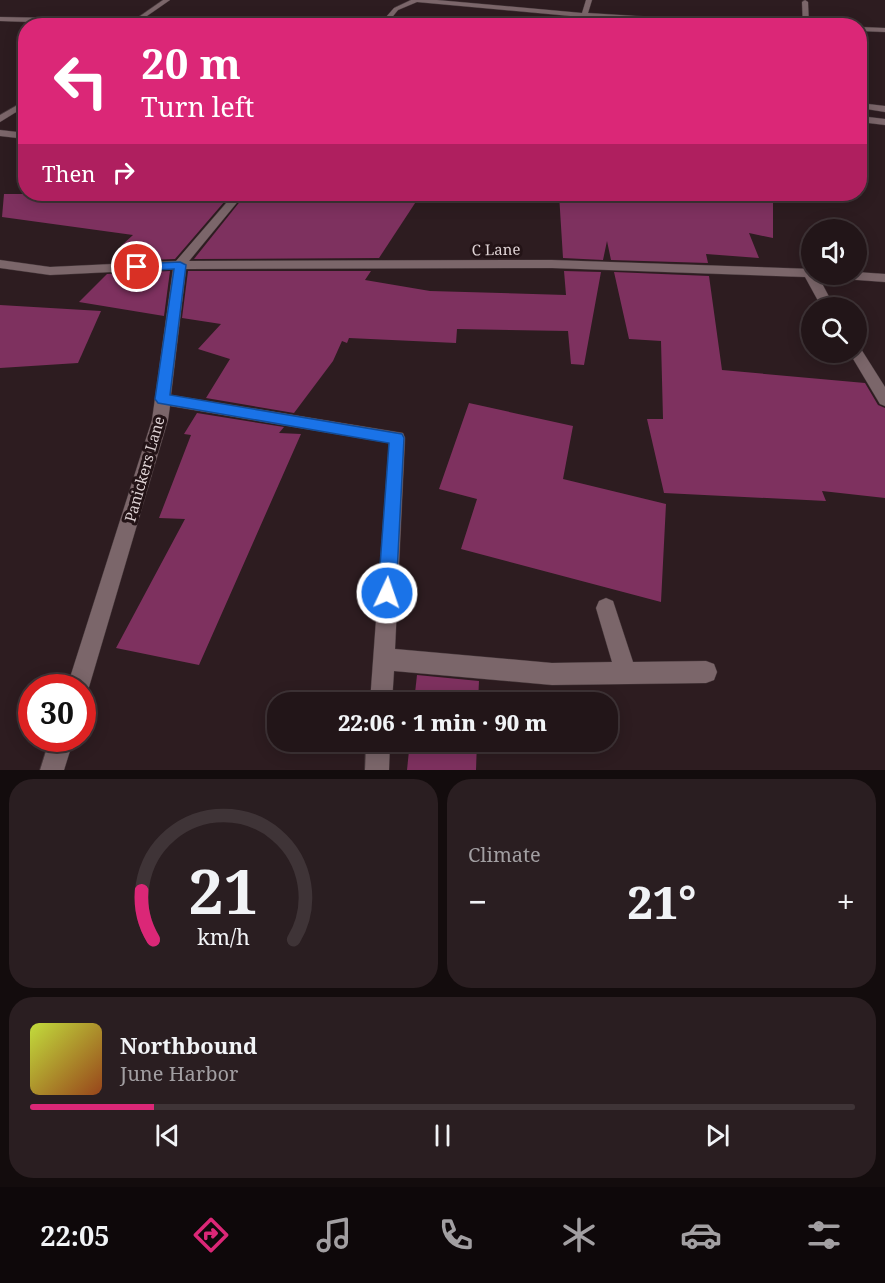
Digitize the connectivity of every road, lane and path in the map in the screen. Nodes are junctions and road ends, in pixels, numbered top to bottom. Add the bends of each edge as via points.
1 (167, 0) edge
2 (416, 0) edge
3 (589, 0) edge
4 (805, 2) dead end
5 (585, 15) junction
6 (0, 18) edge
7 (18, 18) edge
8 (141, 18) edge
9 (388, 18) edge
10 (584, 18) edge
11 (642, 18) edge
12 (806, 18) edge
13 (0, 26) edge
14 (18, 27) edge
15 (867, 29) edge
16 (885, 30) edge
17 (18, 107) edge
18 (867, 107) edge
19 (885, 109) edge
20 (0, 119) edge
21 (867, 120) edge
22 (885, 122) edge
23 (0, 133) edge
24 (18, 135) edge
25 (233, 201) edge
26 (0, 264) edge
27 (180, 265) junction
28 (50, 271) junction
29 (801, 273) edge
30 (0, 275) edge
31 (867, 277) edge
32 (885, 278) edge
33 (862, 363) edge
34 (162, 399) junction
35 (885, 400) edge
36 (606, 608) dead end
37 (383, 660) junction
38 (706, 672) dead end
39 (626, 673) junction
40 (82, 674) edge
41 (381, 692) edge
42 (58, 752) edge
43 (378, 752) edge
44 (52, 770) edge
45 (377, 770) edge

1 - 8 street
2 - 5 street
2 - 9 street via 396,9
3 - 5 street
4 - 12 street
5 - 10 street
5 - 11 street
6 - 7 street
13 - 14 street
15 - 16 street
17 - 20 street
18 - 19 street
21 - 22 street
23 - 24 street
25 - 27 street
26 - 28 street
27 - 28 street, C Lane
27 - 29 street, C Lane via 552,264
27 - 34 street, Panickers Lane
28 - 30 street
31 - 32 street
33 - 35 street
34 - 37 street via 397,438
34 - 40 street, Panickers Lane via 160,420
36 - 39 street
37 - 39 street via 552,674
37 - 41 street
38 - 39 street
42 - 44 street
43 - 45 street

